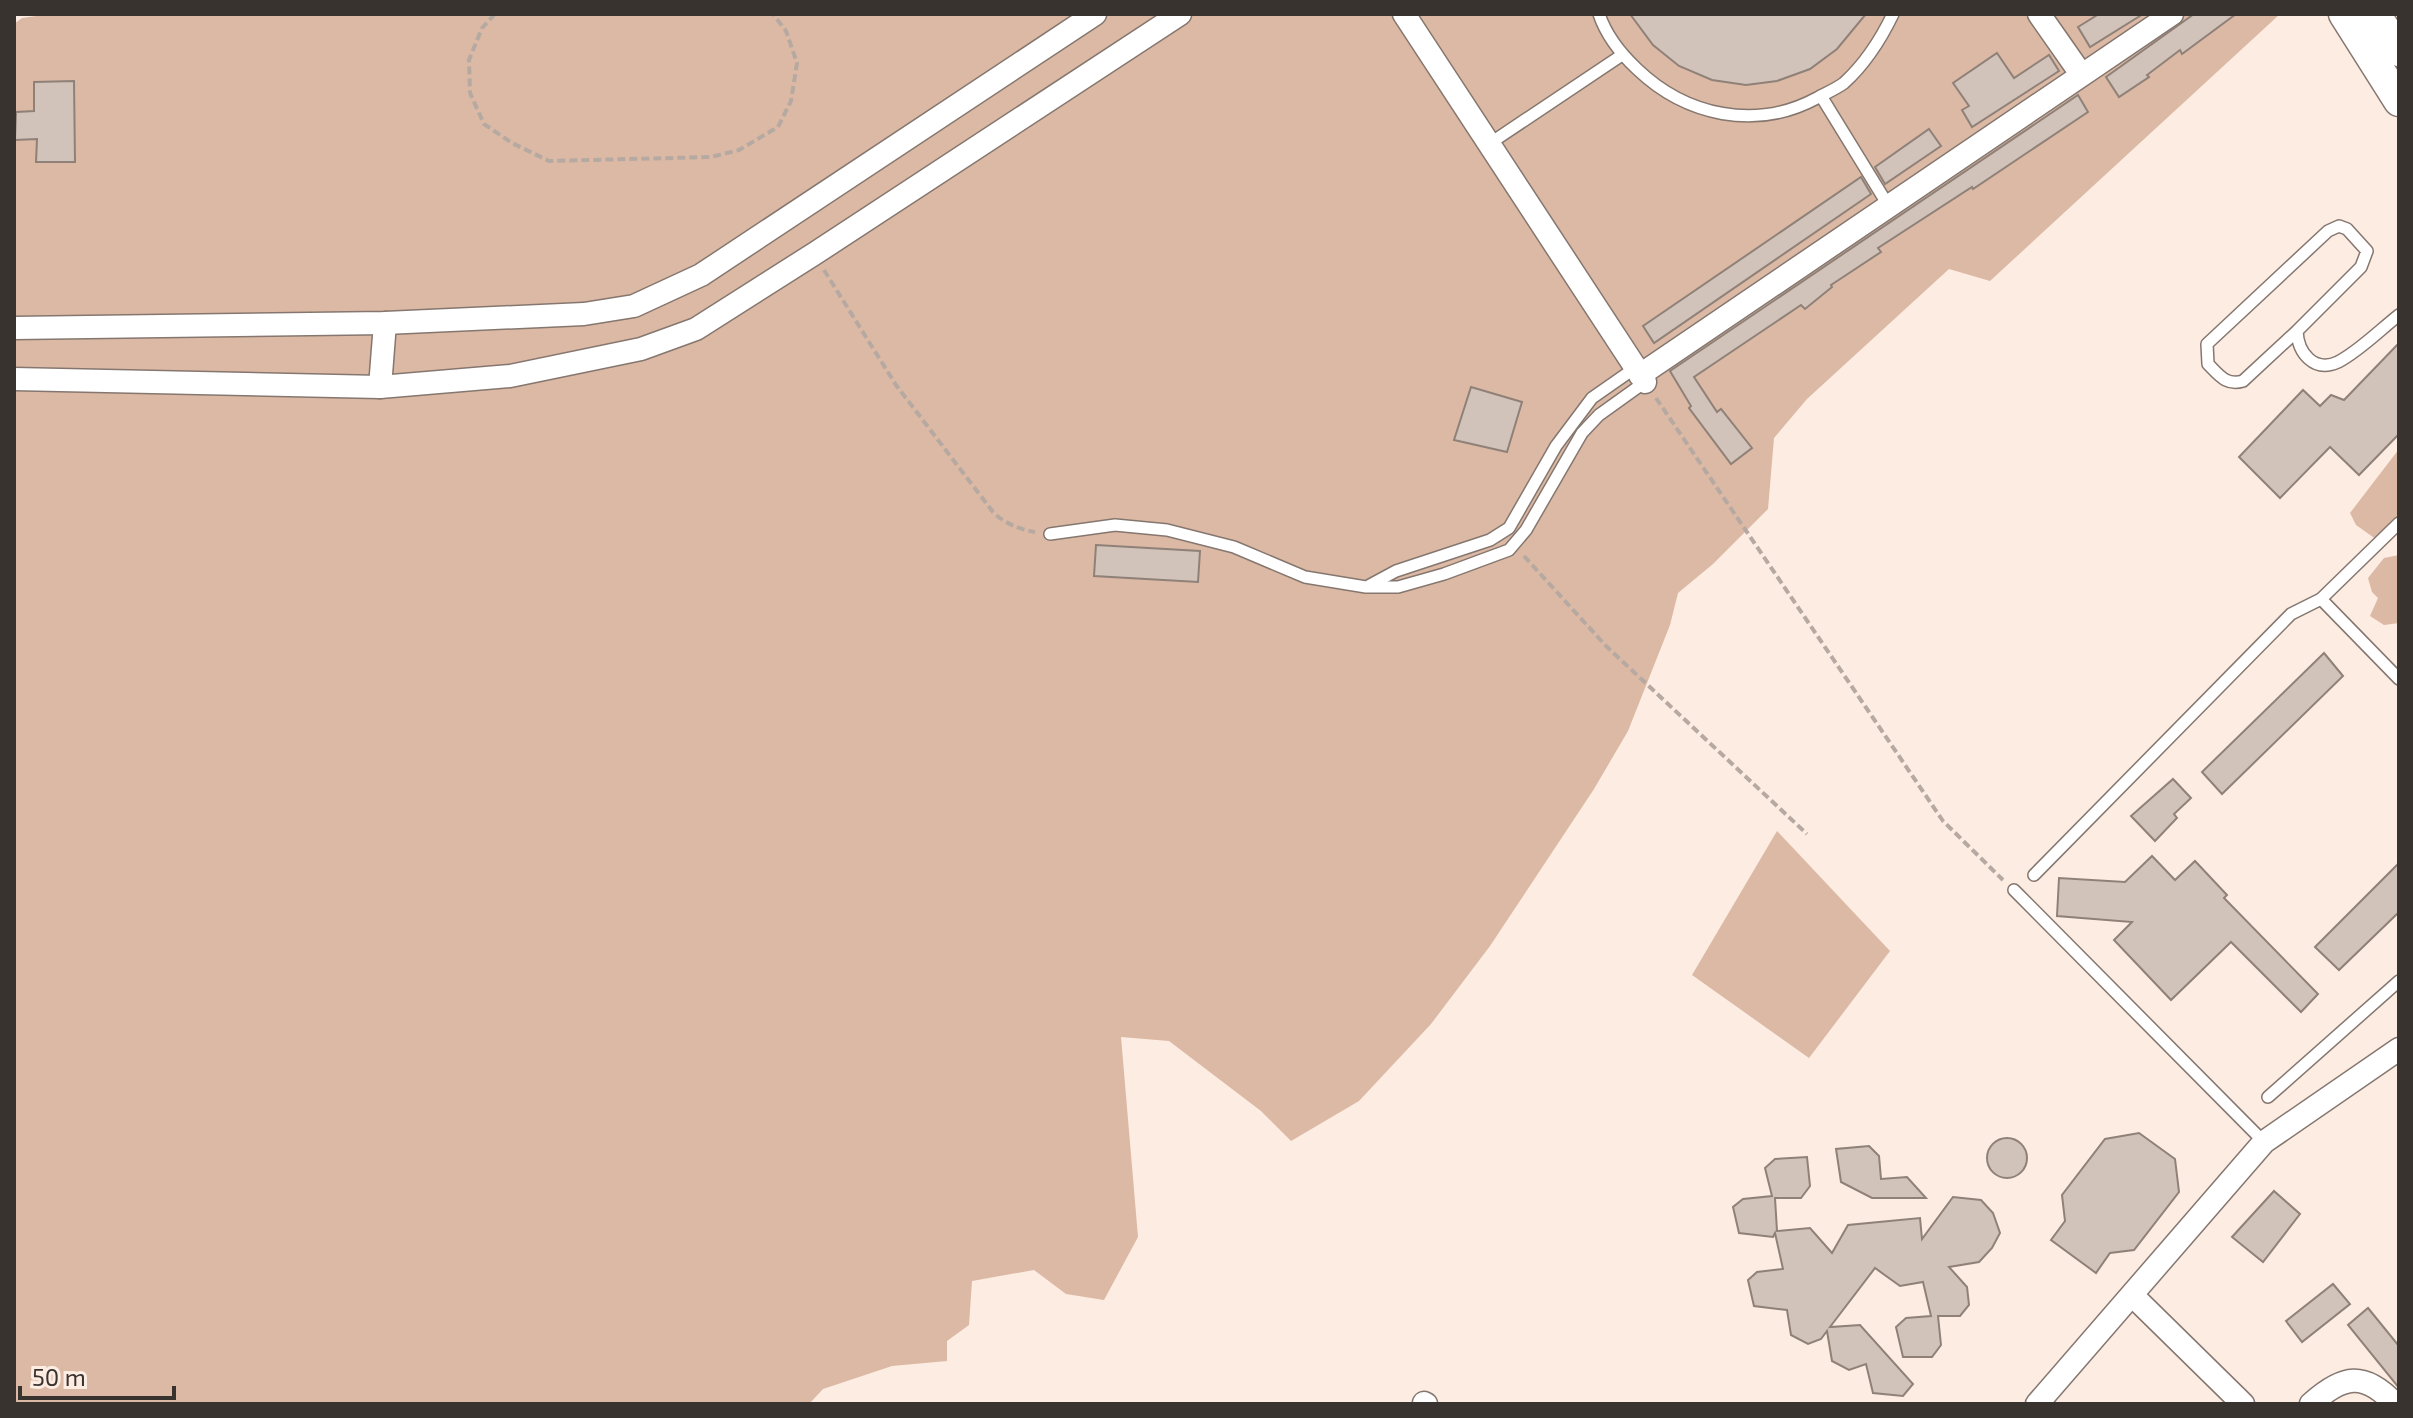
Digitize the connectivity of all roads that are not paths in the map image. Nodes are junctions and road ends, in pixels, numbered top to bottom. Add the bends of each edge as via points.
1 (1095, 14) edge
2 (1180, 14) edge
3 (1404, 14) edge
4 (1599, 14) edge
5 (1893, 14) edge
6 (2039, 14) edge
7 (2172, 14) edge
8 (2344, 14) edge
9 (2375, 14) edge
10 (2393, 52) edge
11 (1622, 55) junction
12 (2081, 74) junction
13 (1821, 96) junction
14 (2399, 101) edge
15 (1489, 144) junction
16 (1888, 205) junction
17 (2399, 315) edge
18 (385, 323) junction
19 (14, 328) edge
20 (2297, 331) junction
21 (1640, 375) junction
22 (14, 379) edge
23 (380, 387) junction
24 (2399, 523) edge
25 (1050, 534) road end
26 (1366, 587) junction
27 (2321, 599) junction
28 (2399, 679) edge
29 (2034, 875) dead end
30 (2014, 890) road end
31 (2399, 981) edge
32 (2399, 1049) edge
33 (2268, 1097) dead end
34 (2264, 1142) junction
35 (2133, 1296) junction
36 (2037, 1404) edge
37 (2243, 1404) edge
38 (2311, 1404) edge
39 (2395, 1404) edge

1 - 18 street via 701,275 634,306 584,314
2 - 23 street via 696,329 641,349 510,376
3 - 15 street
4 - 11 lane
5 - 13 lane via 1876,49 1842,85
6 - 12 street
7 - 12 street
8 - 10 main road
9 - 10 main road
10 - 14 main road
11 - 13 lane via 1658,89 1702,110 1751,117 1799,108
11 - 15 lane
12 - 16 street
13 - 16 lane
15 - 21 street
16 - 21 street
17 - 20 lane via 2337,362 2319,365 2304,358
18 - 19 street
18 - 23 street
20 - 20 lane via 2366,260 2367,251 2347,229 2328,231 2207,344 2208,364 2225,381 2243,381
21 - 26 lane via 1592,398 1556,446 1509,528
21 - 26 lane via 1582,433 1509,550 1398,587
22 - 23 street
24 - 27 lane
25 - 26 lane via 1115,525 1167,530 1234,547 1305,577
27 - 28 lane
27 - 29 lane via 2291,614
30 - 34 lane
31 - 33 lane
32 - 34 street
34 - 35 street
35 - 36 street
35 - 37 street
38 - 39 street via 2337,1383 2355,1379 2375,1386

